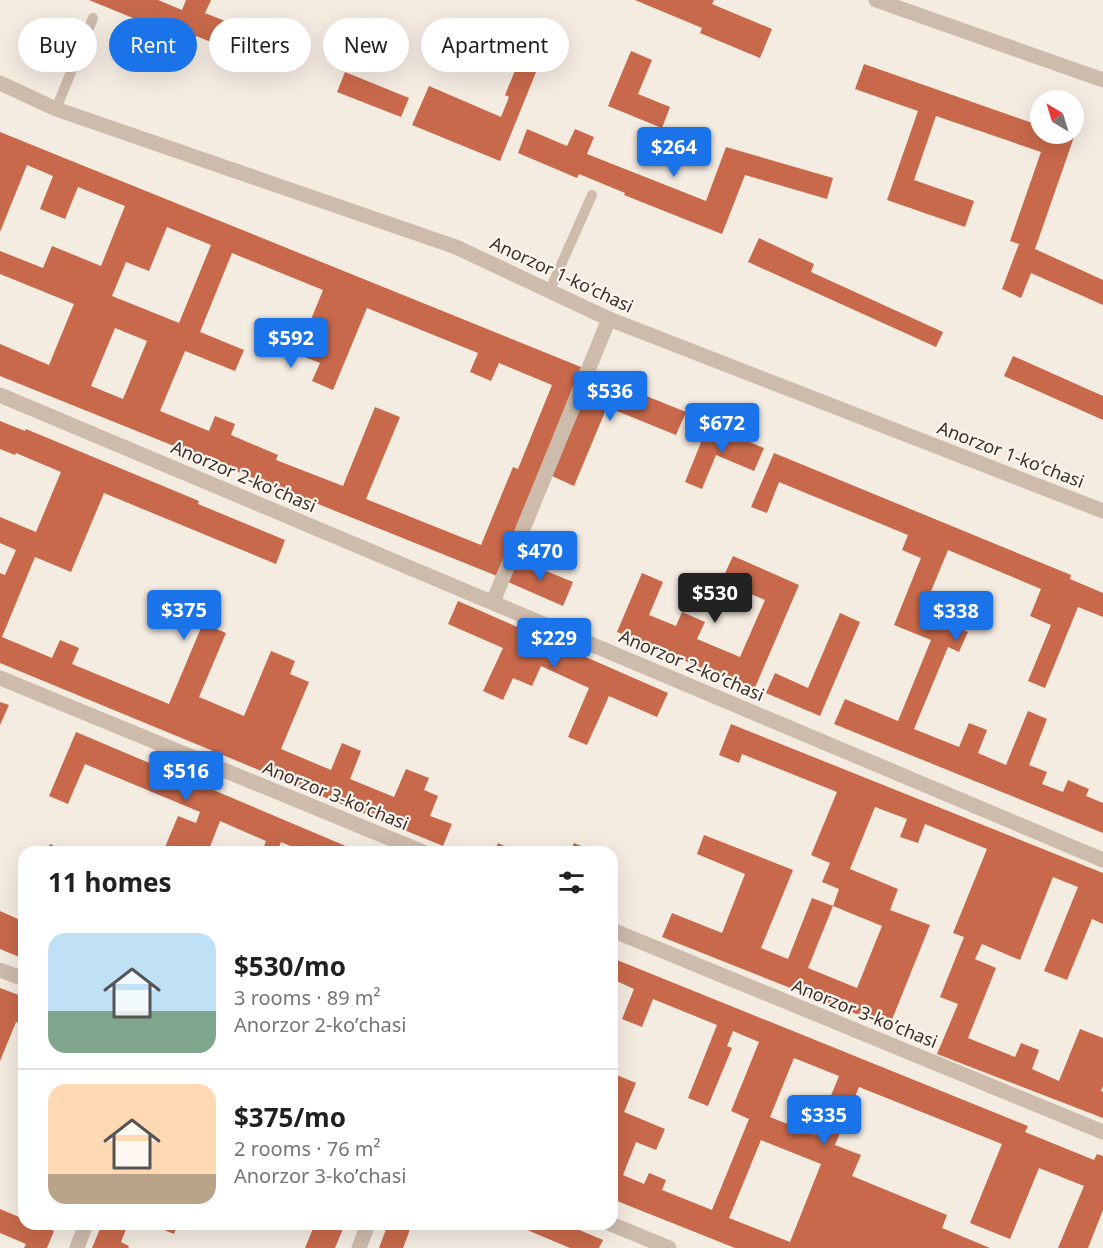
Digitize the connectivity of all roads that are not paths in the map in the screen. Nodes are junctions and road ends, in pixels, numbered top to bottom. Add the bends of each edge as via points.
1 (876, 0) edge
2 (71, 72) edge
3 (1103, 80) edge
4 (0, 83) edge
5 (57, 108) junction
6 (592, 195) dead end
7 (549, 292) junction
8 (609, 319) junction
9 (0, 395) edge
10 (1103, 511) edge
11 (493, 602) junction
12 (0, 678) edge
13 (408, 846) edge
14 (1103, 860) edge
15 (618, 932) edge
16 (0, 970) edge
17 (18, 977) edge
18 (1103, 1132) edge
19 (618, 1227) edge
20 (84, 1230) edge
21 (366, 1230) edge
22 (77, 1248) edge
23 (359, 1248) edge
24 (669, 1248) edge

1 - 3 street
2 - 5 lane
4 - 5 street, Аnorzor 1-koʼchasi
5 - 7 street, Аnorzor 1-koʼchasi via 456,246
6 - 7 lane
7 - 8 street, Аnorzor 1-koʼchasi
8 - 10 street, Аnorzor 1-koʼchasi
8 - 11 street
9 - 11 street, Аnorzor 2-koʼchasi
11 - 14 street, Аnorzor 2-koʼchasi
12 - 13 street, Аnorzor 3-koʼchasi
15 - 18 street, Аnorzor 3-koʼchasi
16 - 17 street
19 - 24 street
20 - 22 street
21 - 23 street

